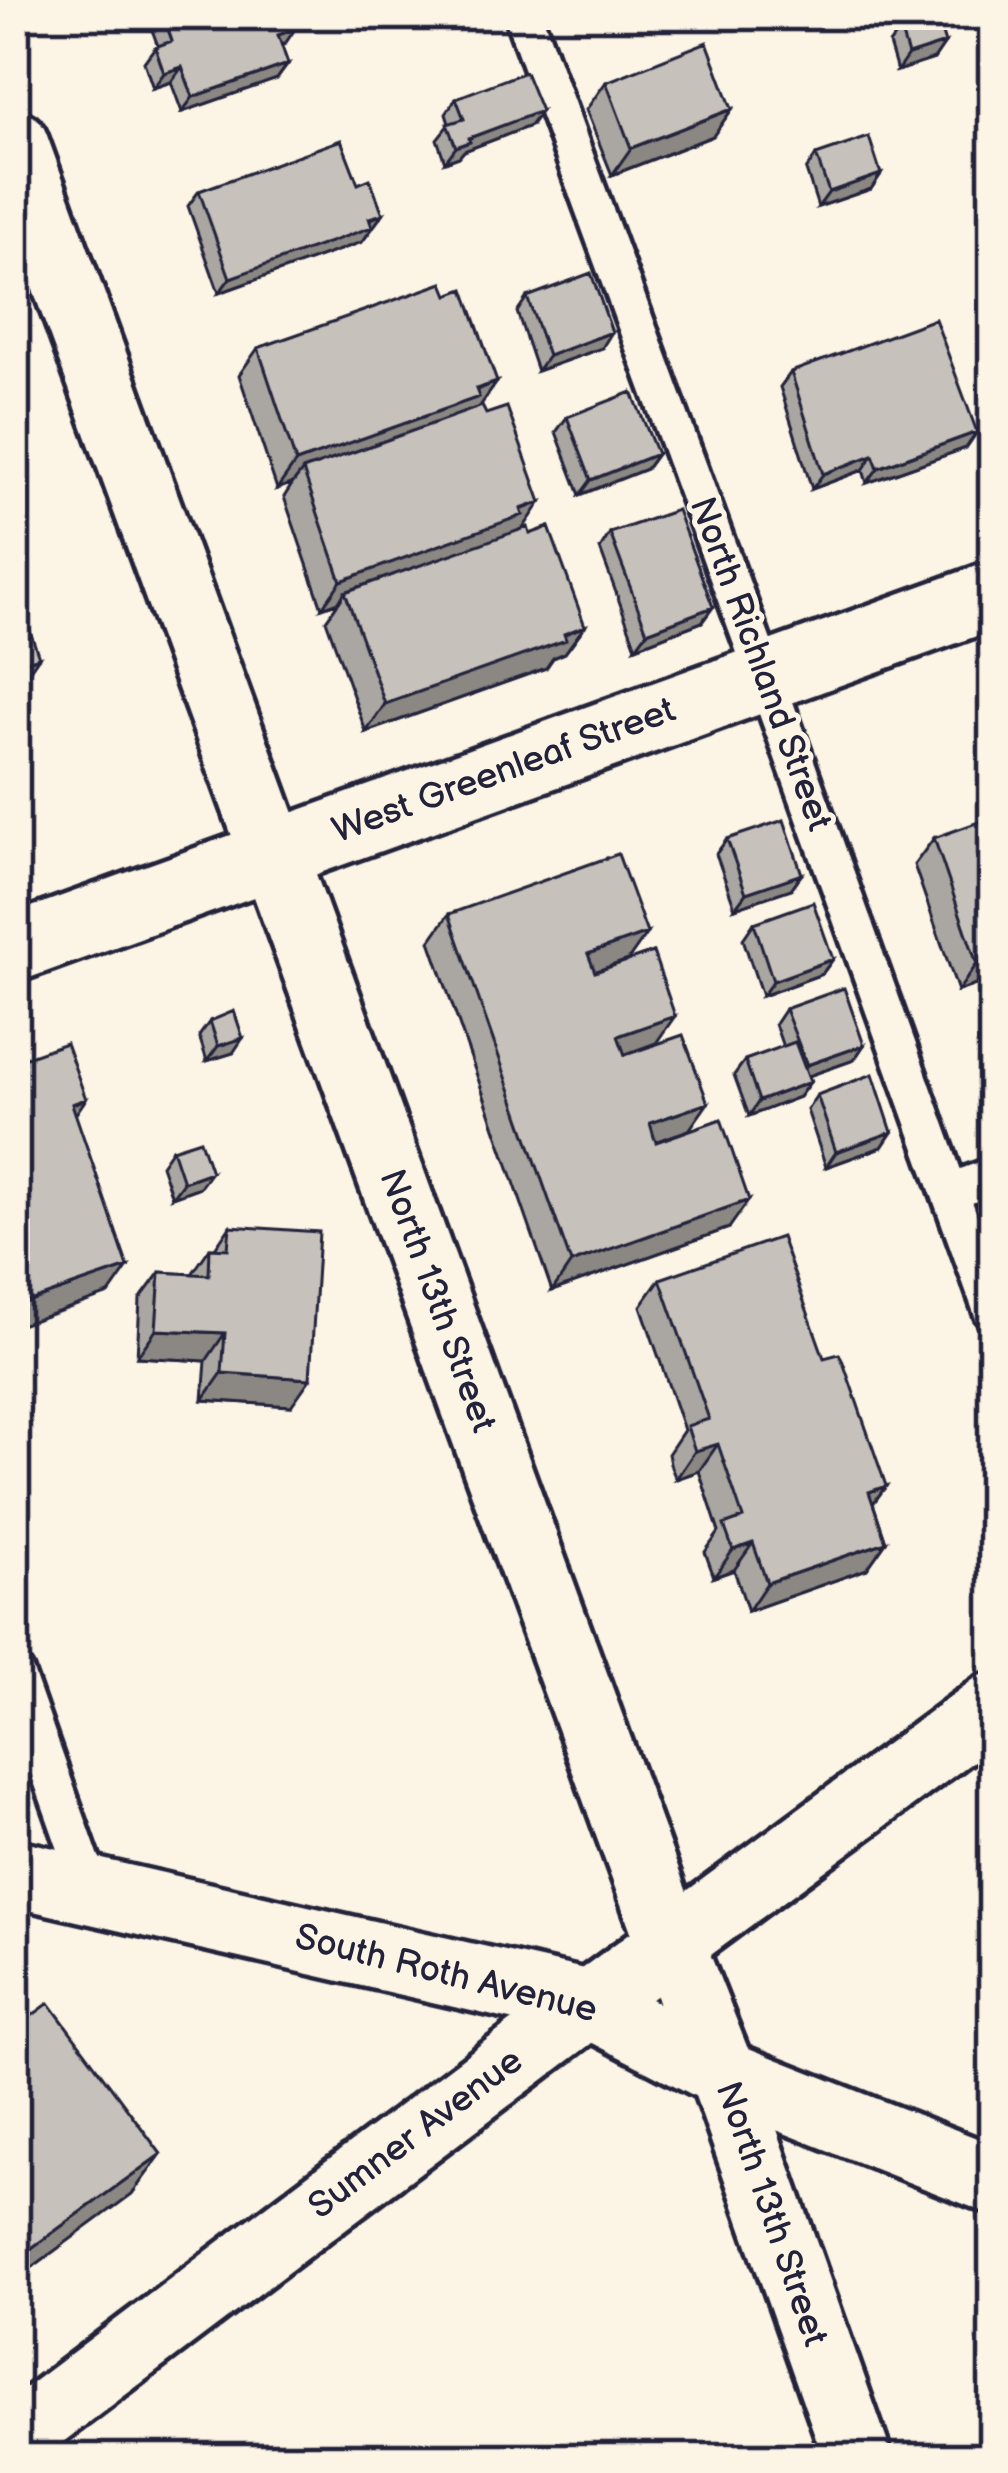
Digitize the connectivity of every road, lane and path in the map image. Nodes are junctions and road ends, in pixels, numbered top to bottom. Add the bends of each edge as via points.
1 (523, 15) edge
2 (15, 144) edge
3 (993, 595) edge
4 (765, 677) junction
5 (274, 854) junction
6 (15, 948) edge
7 (993, 1176) edge
8 (950, 1192) junction
9 (993, 1313) edge
10 (15, 1674) edge
11 (993, 1706) edge
12 (15, 1873) edge
13 (91, 1889) junction
14 (670, 1945) junction
15 (589, 2004) junction
16 (722, 2073) junction
17 (993, 2180) edge
18 (15, 2437) edge
19 (858, 2458) edge

1 - 4 lane, North Richland Street
2 - 5 street, North 13th Street
3 - 4 street, West Greenleaf Street
4 - 5 street, West Greenleaf Street
4 - 8 lane, North Richland Street
5 - 6 street, West Greenleaf Street
5 - 14 street, North 13th Street
7 - 8 lane
8 - 9 lane, North Richland Street
10 - 13 lane
11 - 14 street, Sumner Avenue
12 - 13 street, South Roth Avenue
13 - 15 street, South Roth Avenue
14 - 15 street, Sumner Avenue
14 - 16 street, North 13th Street
15 - 16 street, South Roth Avenue
15 - 18 street, Sumner Avenue
16 - 17 street, South Roth Avenue
16 - 19 street, North 13th Street

